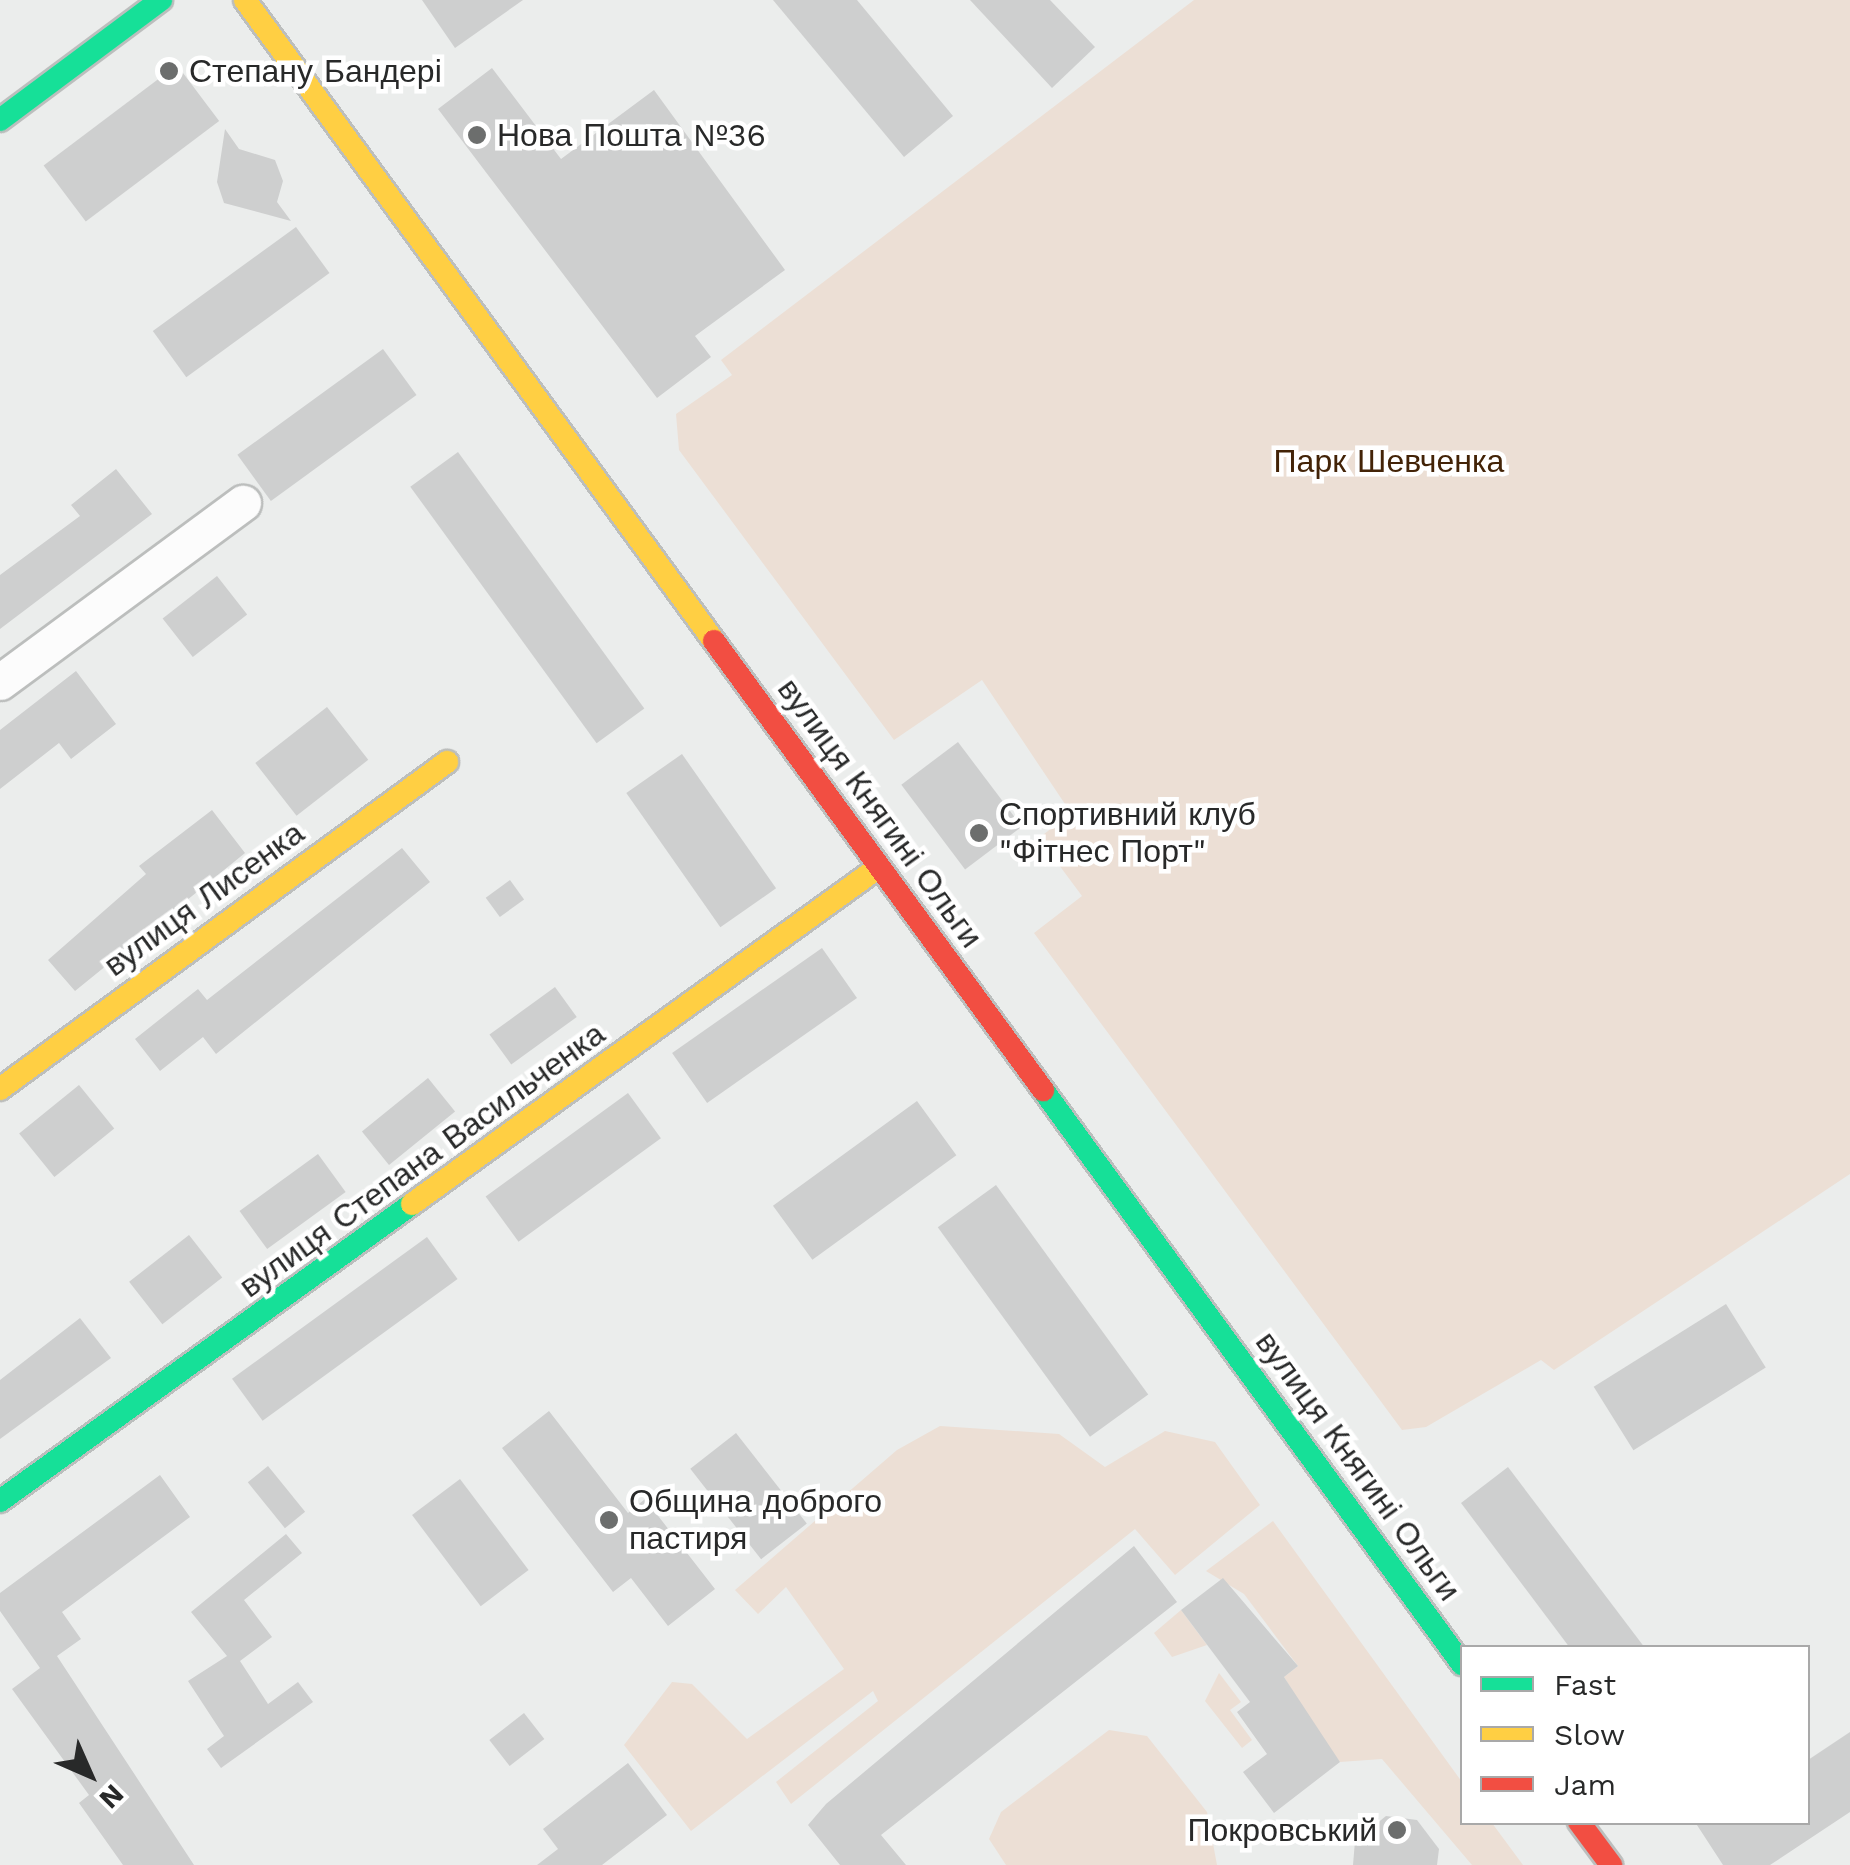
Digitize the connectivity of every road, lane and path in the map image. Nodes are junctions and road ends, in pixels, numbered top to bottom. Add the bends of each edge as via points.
1 (162, 0) edge
2 (246, 0) edge
3 (0, 120) edge
4 (243, 503) dead end
5 (0, 682) edge
6 (447, 762) dead end
7 (879, 867) junction
8 (0, 1089) edge
9 (0, 1501) edge
10 (1460, 1661) edge
11 (1581, 1825) edge
12 (1612, 1865) edge

1 - 3 street
2 - 7 street, вулиця Княгині Ольги
4 - 5 street
6 - 8 street, вулиця Лисенка
7 - 9 street, вулиця Степана Васильченка
7 - 10 street, вулиця Княгині Ольги
11 - 12 street

